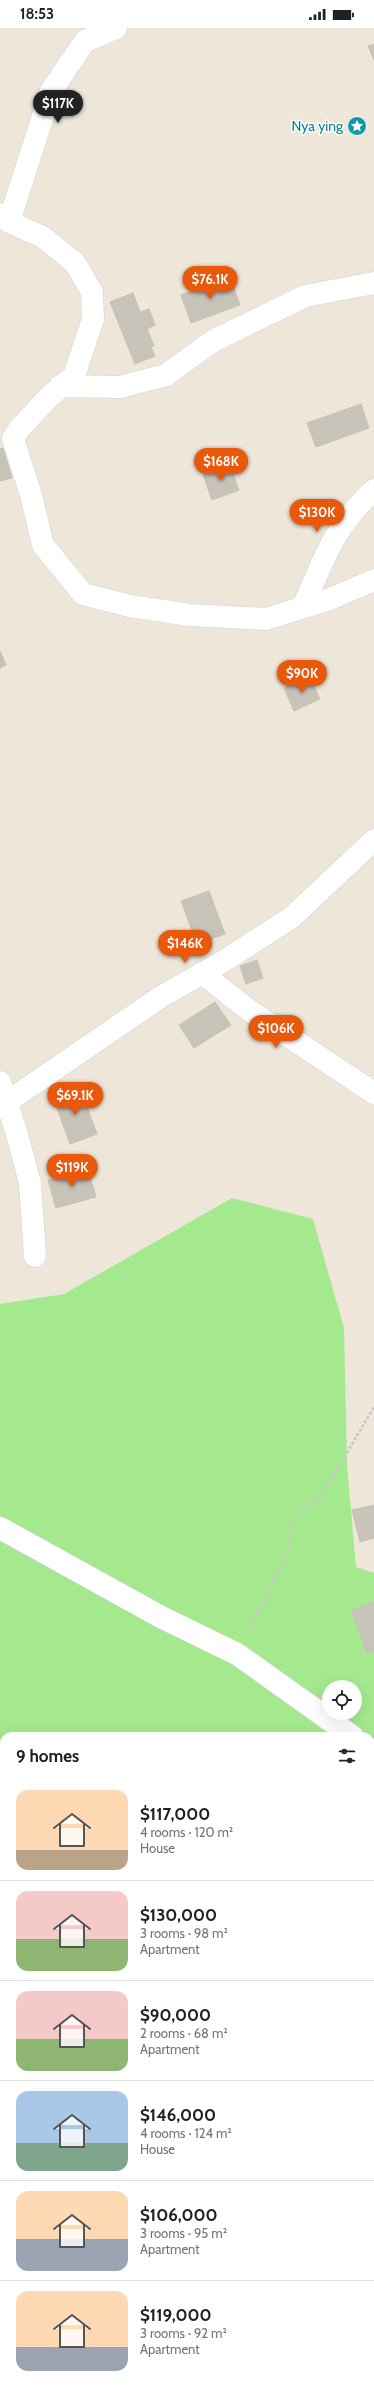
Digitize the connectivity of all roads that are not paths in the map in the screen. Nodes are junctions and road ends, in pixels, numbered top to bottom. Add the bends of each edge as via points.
1 (116, 28) edge
2 (5, 218) edge
3 (374, 283) edge
4 (60, 386) junction
5 (10, 431) edge
6 (374, 490) edge
7 (374, 580) edge
8 (303, 607) junction
9 (374, 840) edge
10 (202, 973) junction
11 (0, 1082) edge
12 (374, 1093) edge
13 (7, 1102) junction
14 (35, 1256) dead end
15 (0, 1528) edge
16 (346, 1732) edge

1 - 2 street via 85,40 51,91
2 - 4 street via 44,237 75,263 92,292 93,319 74,376
3 - 4 street via 305,296 213,341 166,375 120,387
4 - 5 street
5 - 8 street via 31,495 43,545 83,594 130,606 190,615 266,619
6 - 8 street via 355,507 334,536
7 - 8 street via 330,599
9 - 10 street via 291,918
10 - 12 street via 250,1011
10 - 13 street via 162,996
11 - 13 street
13 - 14 street via 30,1183
15 - 16 street via 161,1617 237,1654

